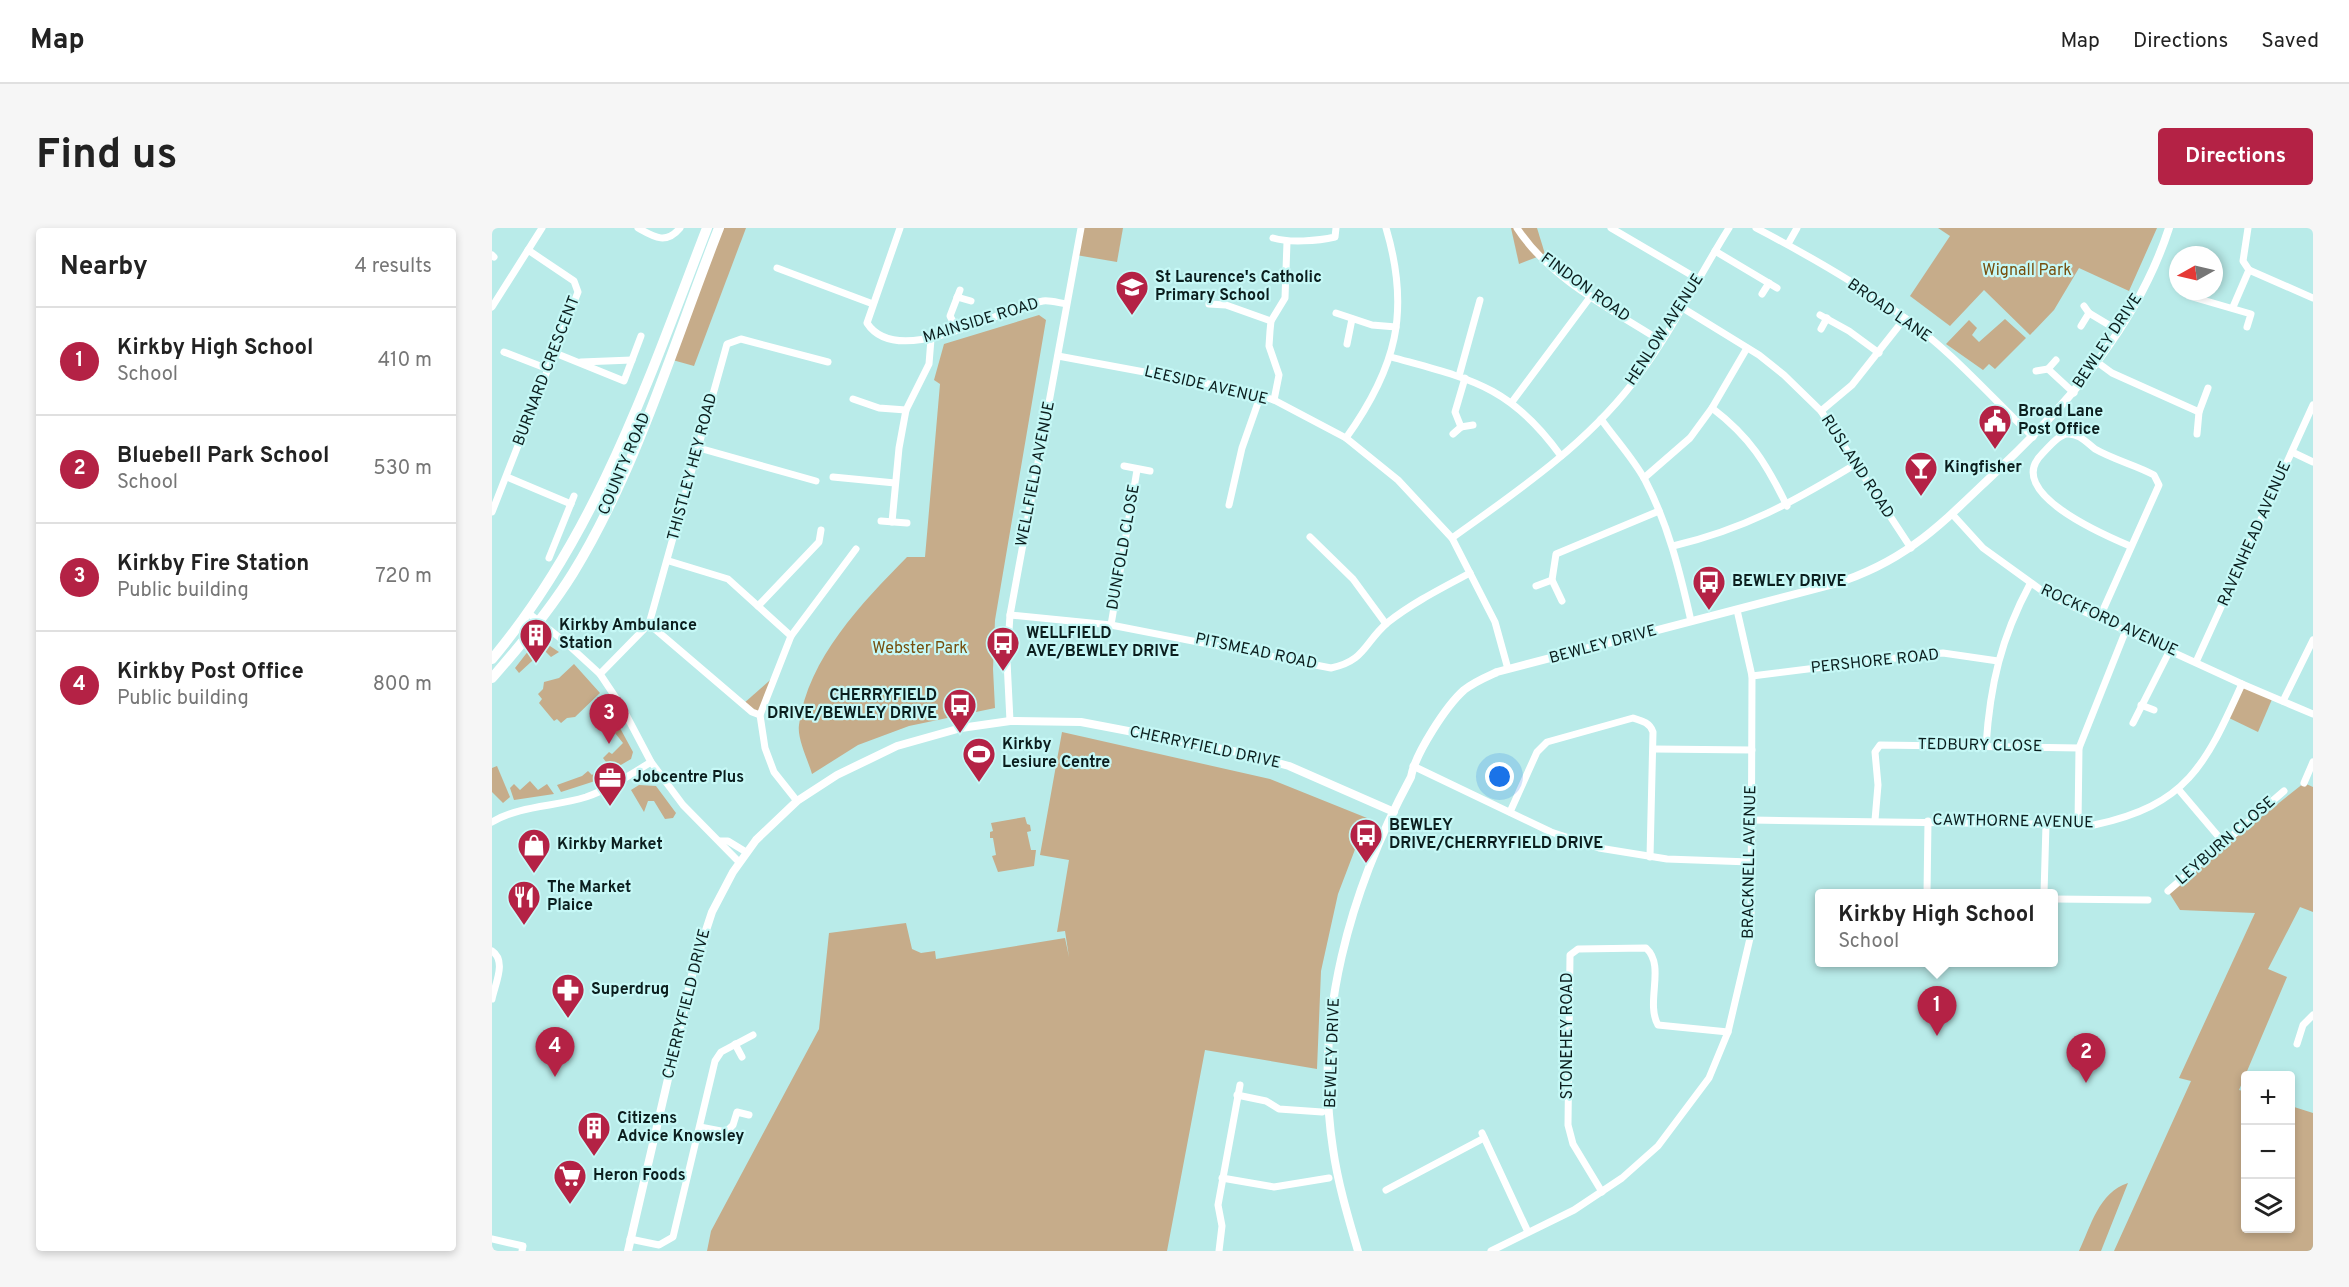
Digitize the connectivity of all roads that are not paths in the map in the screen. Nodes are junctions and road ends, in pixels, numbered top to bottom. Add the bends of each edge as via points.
1 (542, 228) edge
2 (638, 228) edge
3 (680, 228) edge
4 (707, 228) edge
5 (719, 228) edge
6 (900, 228) edge
7 (1081, 228) edge
8 (1336, 228) edge
9 (1388, 228) edge
10 (1517, 228) edge
11 (1611, 228) edge
12 (1729, 228) edge
13 (1756, 228) edge
14 (1797, 228) edge
15 (2169, 228) edge
16 (2248, 228) edge
17 (1335, 237) junction
18 (1273, 238) dead end
19 (1287, 242) junction
20 (1341, 243) dead end
21 (1788, 244) junction
22 (528, 250) junction
23 (1715, 250) junction
24 (777, 268) dead end
25 (2249, 270) junction
26 (1698, 279) junction
27 (1769, 283) junction
28 (1777, 288) dead end
29 (1762, 294) dead end
30 (1591, 296) junction
31 (2313, 298) edge
32 (1480, 300) dead end
33 (2205, 300) edge
34 (971, 301) dead end
35 (1066, 303) junction
36 (873, 304) junction
37 (1209, 304) dead end
38 (2084, 306) dead end
39 (492, 307) edge
40 (1681, 307) junction
41 (2233, 307) junction
42 (1336, 313) dead end
43 (2089, 313) junction
44 (1905, 318) junction
45 (1352, 319) junction
46 (1271, 321) junction
47 (2081, 326) dead end
48 (1396, 327) junction
49 (2247, 327) dead end
50 (957, 329) junction
51 (1821, 329) dead end
52 (2119, 331) junction
53 (642, 336) dead end
54 (932, 339) junction
55 (1661, 341) junction
56 (1347, 344) dead end
57 (1747, 348) junction
58 (504, 352) dead end
59 (555, 353) junction
60 (1880, 353) junction
61 (1058, 356) junction
62 (1391, 357) junction
63 (632, 360) junction
64 (2056, 360) dead end
65 (576, 362) junction
66 (828, 362) dead end
67 (2097, 362) junction
68 (548, 369) junction
69 (2048, 369) junction
70 (2036, 371) dead end
71 (1462, 377) junction
72 (624, 381) junction
73 (2208, 388) dead end
74 (626, 389) dead end
75 (2074, 393) junction
76 (1260, 397) junction
77 (853, 399) dead end
78 (1274, 400) junction
79 (1512, 402) junction
80 (2313, 405) edge
81 (1712, 408) junction
82 (906, 410) junction
83 (1821, 411) junction
84 (2199, 412) junction
85 (1600, 419) junction
86 (1473, 425) dead end
87 (1461, 427) junction
88 (1453, 434) dead end
89 (2197, 434) dead end
90 (2033, 437) junction
91 (1346, 438) junction
92 (699, 448) junction
93 (2292, 453) junction
94 (1561, 456) junction
95 (2313, 462) edge
96 (1856, 464) junction
97 (1124, 465) dead end
98 (1137, 470) junction
99 (1150, 471) dead end
100 (507, 477) junction
101 (833, 477) dead end
102 (1644, 478) junction
103 (816, 481) dead end
104 (895, 483) junction
105 (574, 496) dead end
106 (571, 504) junction
107 (1229, 505) dead end
108 (1786, 506) junction
109 (1659, 511) junction
110 (492, 512) edge
111 (1953, 515) junction
112 (881, 522) dead end
113 (892, 522) junction
114 (907, 523) dead end
115 (821, 530) dead end
116 (1310, 537) dead end
117 (1452, 538) junction
118 (544, 545) dead end
119 (1672, 546) junction
120 (2130, 546) junction
121 (1911, 548) junction
122 (553, 549) junction
123 (856, 549) dead end
124 (549, 558) dead end
125 (669, 561) junction
126 (1470, 573) junction
127 (1552, 580) junction
128 (2030, 584) junction
129 (1536, 586) dead end
130 (1562, 601) dead end
131 (758, 606) junction
132 (1737, 610) junction
133 (527, 612) junction
134 (1010, 615) junction
135 (2099, 619) junction
136 (539, 621) junction
137 (1691, 621) junction
138 (649, 624) junction
139 (1386, 624) junction
140 (1111, 625) junction
141 (2127, 630) junction
142 (791, 636) junction
143 (2313, 640) edge
144 (2169, 650) junction
145 (492, 659) edge
146 (1998, 661) junction
147 (2196, 662) junction
148 (1508, 669) junction
149 (600, 674) junction
150 (1752, 676) junction
151 (492, 678) edge
152 (2242, 684) junction
153 (2283, 701) junction
154 (2142, 705) junction
155 (2154, 710) dead end
156 (2313, 714) edge
157 (760, 715) junction
158 (1010, 721) junction
159 (2133, 723) dead end
160 (1986, 746) junction
161 (2079, 748) junction
162 (1654, 749) junction
163 (1752, 750) junction
164 (651, 762) junction
165 (2313, 762) edge
166 (1413, 766) junction
167 (2304, 783) dead end
168 (2179, 790) junction
169 (2284, 791) dead end
170 (797, 801) junction
171 (1394, 812) junction
172 (1510, 812) junction
173 (1752, 820) junction
174 (1875, 820) junction
175 (1928, 821) junction
176 (492, 822) edge
177 (2046, 824) junction
178 (2078, 824) junction
179 (720, 841) junction
180 (2223, 843) junction
181 (746, 852) junction
182 (1650, 857) junction
183 (740, 862) junction
184 (1750, 862) junction
185 (1927, 889) edge
186 (2044, 889) edge
187 (2168, 891) dead end
188 (2058, 899) edge
189 (2148, 900) dead end
190 (493, 952) edge
191 (492, 999) edge
192 (2313, 1015) edge
193 (1728, 1032) junction
194 (753, 1035) dead end
195 (735, 1044) junction
196 (2296, 1044) dead end
197 (742, 1057) dead end
198 (1240, 1085) dead end
199 (1237, 1095) junction
200 (1322, 1112) dead end
201 (749, 1115) dead end
202 (700, 1127) junction
203 (1222, 1178) junction
204 (1329, 1178) dead end
205 (1386, 1190) dead end
206 (1602, 1192) junction
207 (1528, 1232) junction
208 (492, 1239) edge
209 (630, 1239) junction
210 (667, 1247) edge
211 (522, 1251) edge
212 (628, 1251) edge
213 (1219, 1251) edge
214 (1358, 1251) edge
215 (1491, 1251) edge

1 - 22 street
2 - 3 street via 662,239
4 - 133 main road, COUNTY ROAD via 607,477 568,549
5 - 136 main road, COUNTY ROAD via 626,468 572,574
6 - 36 street
7 - 35 street, WELLFIELD AVENUE
8 - 17 street
9 - 48 street via 1398,282
10 - 30 street, FINDON ROAD via 1550,266
11 - 26 street
12 - 23 street, HENLOW AVENUE
13 - 21 street, BROAD LANE
14 - 21 street
15 - 52 street, BEWLEY DRIVE via 2145,286
16 - 25 street via 2243,261
17 - 19 street
17 - 20 street
18 - 19 street
19 - 46 street via 1285,298
21 - 44 street, BROAD LANE
22 - 39 street
22 - 59 street, BURNARD CRESCENT via 577,286
23 - 26 street, HENLOW AVENUE
23 - 27 street
24 - 36 street
25 - 31 street
25 - 41 street
26 - 40 street, HENLOW AVENUE
27 - 28 street
27 - 29 street
30 - 55 street, FINDON ROAD
30 - 79 street
32 - 71 street
33 - 41 street
34 - 50 street via 958,293 950,316
35 - 50 street, MAINSIDE ROAD via 1045,301
35 - 61 street, WELLFIELD AVENUE
36 - 54 street, MAINSIDE ROAD via 867,323 873,333 899,342
37 - 46 street via 1226,305
38 - 43 street
40 - 55 street, HENLOW AVENUE
40 - 57 street, RUSLAND ROAD
41 - 49 street via 2250,314
42 - 45 street
43 - 47 street
43 - 52 street
44 - 60 street
44 - 90 street, BROAD LANE via 1946,352
45 - 48 street
45 - 56 street
46 - 78 street via 1269,346 1279,375
48 - 62 street
50 - 54 street, MAINSIDE ROAD
51 - 60 street via 1824,317
52 - 67 street, BEWLEY DRIVE
53 - 63 street
54 - 82 street via 929,364
55 - 85 street, HENLOW AVENUE via 1632,383
57 - 81 street
57 - 83 street, RUSLAND ROAD via 1784,375
58 - 68 street
59 - 65 street
59 - 68 street, BURNARD CRESCENT
60 - 83 street via 1852,385
61 - 76 street, LEESIDE AVENUE via 1187,379
61 - 134 street, WELLFIELD AVENUE
62 - 71 street
62 - 91 street via 1382,382
63 - 65 street
63 - 72 street
64 - 69 street
65 - 72 street
66 - 92 street, THISTLEY HEY ROAD via 741,339 727,344
67 - 75 street, BEWLEY DRIVE
67 - 84 street via 2112,373
68 - 100 street, BURNARD CRESCENT
69 - 70 street
69 - 75 street
71 - 79 street
71 - 87 street via 1455,412
72 - 74 street
73 - 84 street
75 - 90 street, BEWLEY DRIVE
76 - 78 street, LEESIDE AVENUE
76 - 107 street via 1242,448
77 - 82 street via 879,408
78 - 91 street, LEESIDE AVENUE
79 - 94 street
80 - 93 street, RAVENHEAD AVENUE
81 - 102 street via 1690,438
81 - 108 street via 1754,446
82 - 104 street
83 - 96 street, RUSLAND ROAD
84 - 89 street
85 - 94 street, HENLOW AVENUE
85 - 102 street
86 - 87 street
87 - 88 street
90 - 111 street, BEWLEY DRIVE
91 - 117 street, LEESIDE AVENUE via 1398,480
92 - 103 street
92 - 125 street, THISTLEY HEY ROAD
93 - 95 street
93 - 147 street, RAVENHEAD AVENUE
94 - 117 street, HENLOW AVENUE
96 - 108 street
96 - 121 street, RUSLAND ROAD
97 - 98 street, DUNFOLD CLOSE
98 - 99 street, DUNFOLD CLOSE
98 - 140 street, DUNFOLD CLOSE
100 - 106 street
100 - 110 street, BURNARD CRESCENT
101 - 104 street
102 - 109 street
104 - 113 street
105 - 106 street
106 - 122 street
108 - 119 street via 1724,532
109 - 119 street
109 - 127 street via 1556,554
111 - 121 street, BEWLEY DRIVE
111 - 128 street, ROCKFORD AVENUE via 1983,548
112 - 113 street
113 - 114 street
115 - 131 street via 819,542
116 - 139 street via 1353,579
117 - 126 street, LEESIDE AVENUE
118 - 122 street
119 - 137 street
120 - 120 street via 2157,495 2159,485 2154,475 2097,450 2078,436 2067,434 2058,439 2037,459 2035,482 2042,495 2096,532
120 - 135 street
121 - 132 street, BEWLEY DRIVE via 1856,578
122 - 124 street
123 - 142 street
125 - 131 street via 728,579
125 - 138 street, THISTLEY HEY ROAD
126 - 139 street, PITSMEAD ROAD
126 - 148 street, LEESIDE AVENUE via 1495,622
127 - 129 street
127 - 130 street
128 - 135 street, ROCKFORD AVENUE
128 - 146 street via 2012,617
131 - 142 street
132 - 137 street, BEWLEY DRIVE
132 - 150 street, BRACKNELL AVENUE
133 - 136 street
133 - 145 main road, COUNTY ROAD
134 - 140 street, PITSMEAD ROAD
134 - 158 street, WELLFIELD AVENUE
135 - 141 street, ROCKFORD AVENUE
136 - 149 street
136 - 151 main road, COUNTY ROAD
137 - 148 street, BEWLEY DRIVE
138 - 149 street, THISTLEY HEY ROAD
138 - 157 street
139 - 140 street, PITSMEAD ROAD via 1360,656 1331,668
141 - 144 street, ROCKFORD AVENUE
141 - 161 street
142 - 157 street
143 - 153 street
144 - 147 street, ROCKFORD AVENUE
144 - 154 street
146 - 150 street, PERSHORE ROAD via 1943,653 1920,654
146 - 160 street via 1989,700
147 - 152 street, ROCKFORD AVENUE
148 - 166 street, BEWLEY DRIVE via 1465,689 1439,721
149 - 164 street
150 - 163 street, BRACKNELL AVENUE
152 - 153 street, ROCKFORD AVENUE
152 - 168 street, CAWTHORNE AVENUE via 2217,741
153 - 156 street, ROCKFORD AVENUE
154 - 155 street
154 - 159 street
157 - 170 street via 765,748 774,772
158 - 170 street, CHERRYFIELD DRIVE via 961,728 871,756
158 - 171 street, CHERRYFIELD DRIVE via 1081,722 1238,752 1289,766
160 - 161 street, TEDBURY CLOSE
160 - 174 street, TEDBURY CLOSE via 1880,745 1875,752
161 - 178 street
162 - 163 street
162 - 172 street via 1651,726 1634,718 1547,742 1537,752
162 - 182 street
163 - 173 street, BRACKNELL AVENUE
164 - 176 street via 585,797 515,811
164 - 179 street via 683,805
165 - 167 street
166 - 171 street, BEWLEY DRIVE
166 - 172 street
168 - 178 street, CAWTHORNE AVENUE via 2141,813 2094,825
168 - 180 street
169 - 180 street, LEYBURN CLOSE
170 - 181 street, CHERRYFIELD DRIVE
171 - 214 street, BEWLEY DRIVE via 1353,907 1335,984 1330,1027 1333,1148
172 - 182 street via 1584,844
173 - 174 street, CAWTHORNE AVENUE
173 - 184 street, BRACKNELL AVENUE
174 - 175 street, CAWTHORNE AVENUE
175 - 177 street, CAWTHORNE AVENUE
175 - 185 street
177 - 178 street, CAWTHORNE AVENUE
177 - 186 street
179 - 181 street via 728,841
179 - 183 street
180 - 187 street, LEYBURN CLOSE
181 - 183 street, CHERRYFIELD DRIVE
182 - 184 street
183 - 209 street, CHERRYFIELD DRIVE via 718,898 699,947
184 - 193 street, BRACKNELL AVENUE via 1751,934
188 - 189 street
190 - 191 street via 500,962
192 - 196 street via 2303,1025
193 - 206 street, BRACKNELL AVENUE via 1709,1078 1676,1125 1658,1146
193 - 206 street, STONEHEY ROAD via 1658,1025 1654,1015 1654,959 1646,948 1578,949 1570,955 1568,1125 1573,1144
194 - 195 street
195 - 197 street
195 - 202 street via 715,1061
198 - 199 street
199 - 200 street via 1266,1101 1279,1109
199 - 203 street
201 - 202 street via 737,1112 726,1132
202 - 210 street via 675,1234
203 - 204 street via 1274,1187
203 - 213 street
205 - 207 street via 1483,1135
206 - 207 street, BRACKNELL AVENUE
207 - 215 street, BRACKNELL AVENUE
208 - 211 street via 523,1246
209 - 210 street
209 - 212 street, CHERRYFIELD DRIVE

